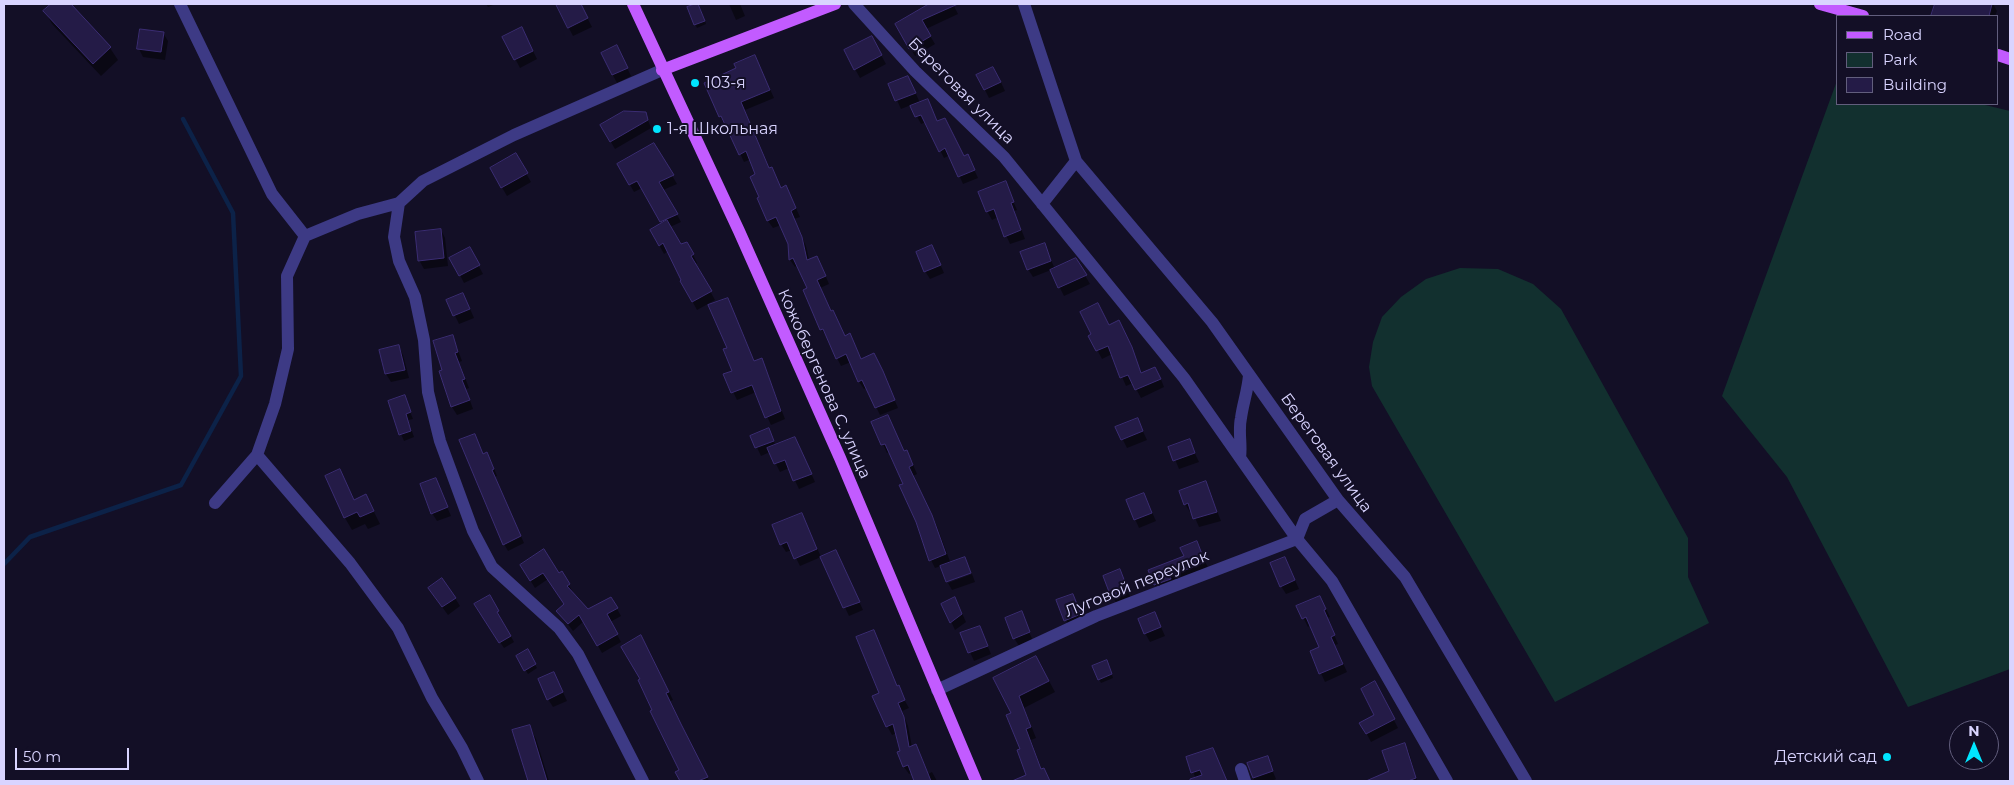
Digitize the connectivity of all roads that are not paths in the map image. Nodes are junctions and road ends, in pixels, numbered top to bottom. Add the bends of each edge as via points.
1 (180, 4) edge
2 (633, 4) edge
3 (834, 4) edge
4 (854, 4) edge
5 (1024, 4) edge
6 (1820, 4) edge
7 (1859, 15) edge
8 (662, 70) junction
9 (1076, 161) junction
10 (399, 203) junction
11 (1042, 204) junction
12 (305, 236) junction
13 (1249, 375) junction
14 (257, 455) junction
15 (1240, 458) junction
16 (1338, 500) junction
17 (215, 502) dead end
18 (1297, 539) junction
19 (937, 690) junction
20 (1240, 769) dead end
21 (478, 781) edge
22 (643, 781) edge
23 (976, 781) edge
24 (1245, 781) edge
25 (1446, 781) edge
26 (1526, 781) edge

1 - 12 street via 272,194
2 - 8 main road, Кожобергенова С. улица
3 - 8 main road
4 - 11 street, Береговая улица via 915,70 1004,157
5 - 9 street, Береговая улица
6 - 7 main road
8 - 10 street via 514,135 423,181
8 - 19 main road, Кожобергенова С. улица via 743,240 840,458
9 - 11 street
9 - 13 street, Береговая улица via 1212,322
10 - 12 street via 358,214
10 - 22 street via 394,237 415,297 424,340 428,392 440,441 473,531 492,567 559,628 578,654
11 - 15 street, Береговая улица via 1184,378
12 - 14 street via 287,276 288,349 275,404
13 - 15 street via 1240,420
13 - 16 street, Береговая улица
14 - 17 street
14 - 21 street via 350,563 398,628
15 - 18 street, Береговая улица
16 - 18 street via 1305,519
16 - 26 street, Береговая улица via 1405,578
18 - 19 street, Луговой переулок via 1096,616
18 - 25 street, Береговая улица via 1332,582
19 - 23 main road, Кожобергенова С. улица
20 - 24 street

